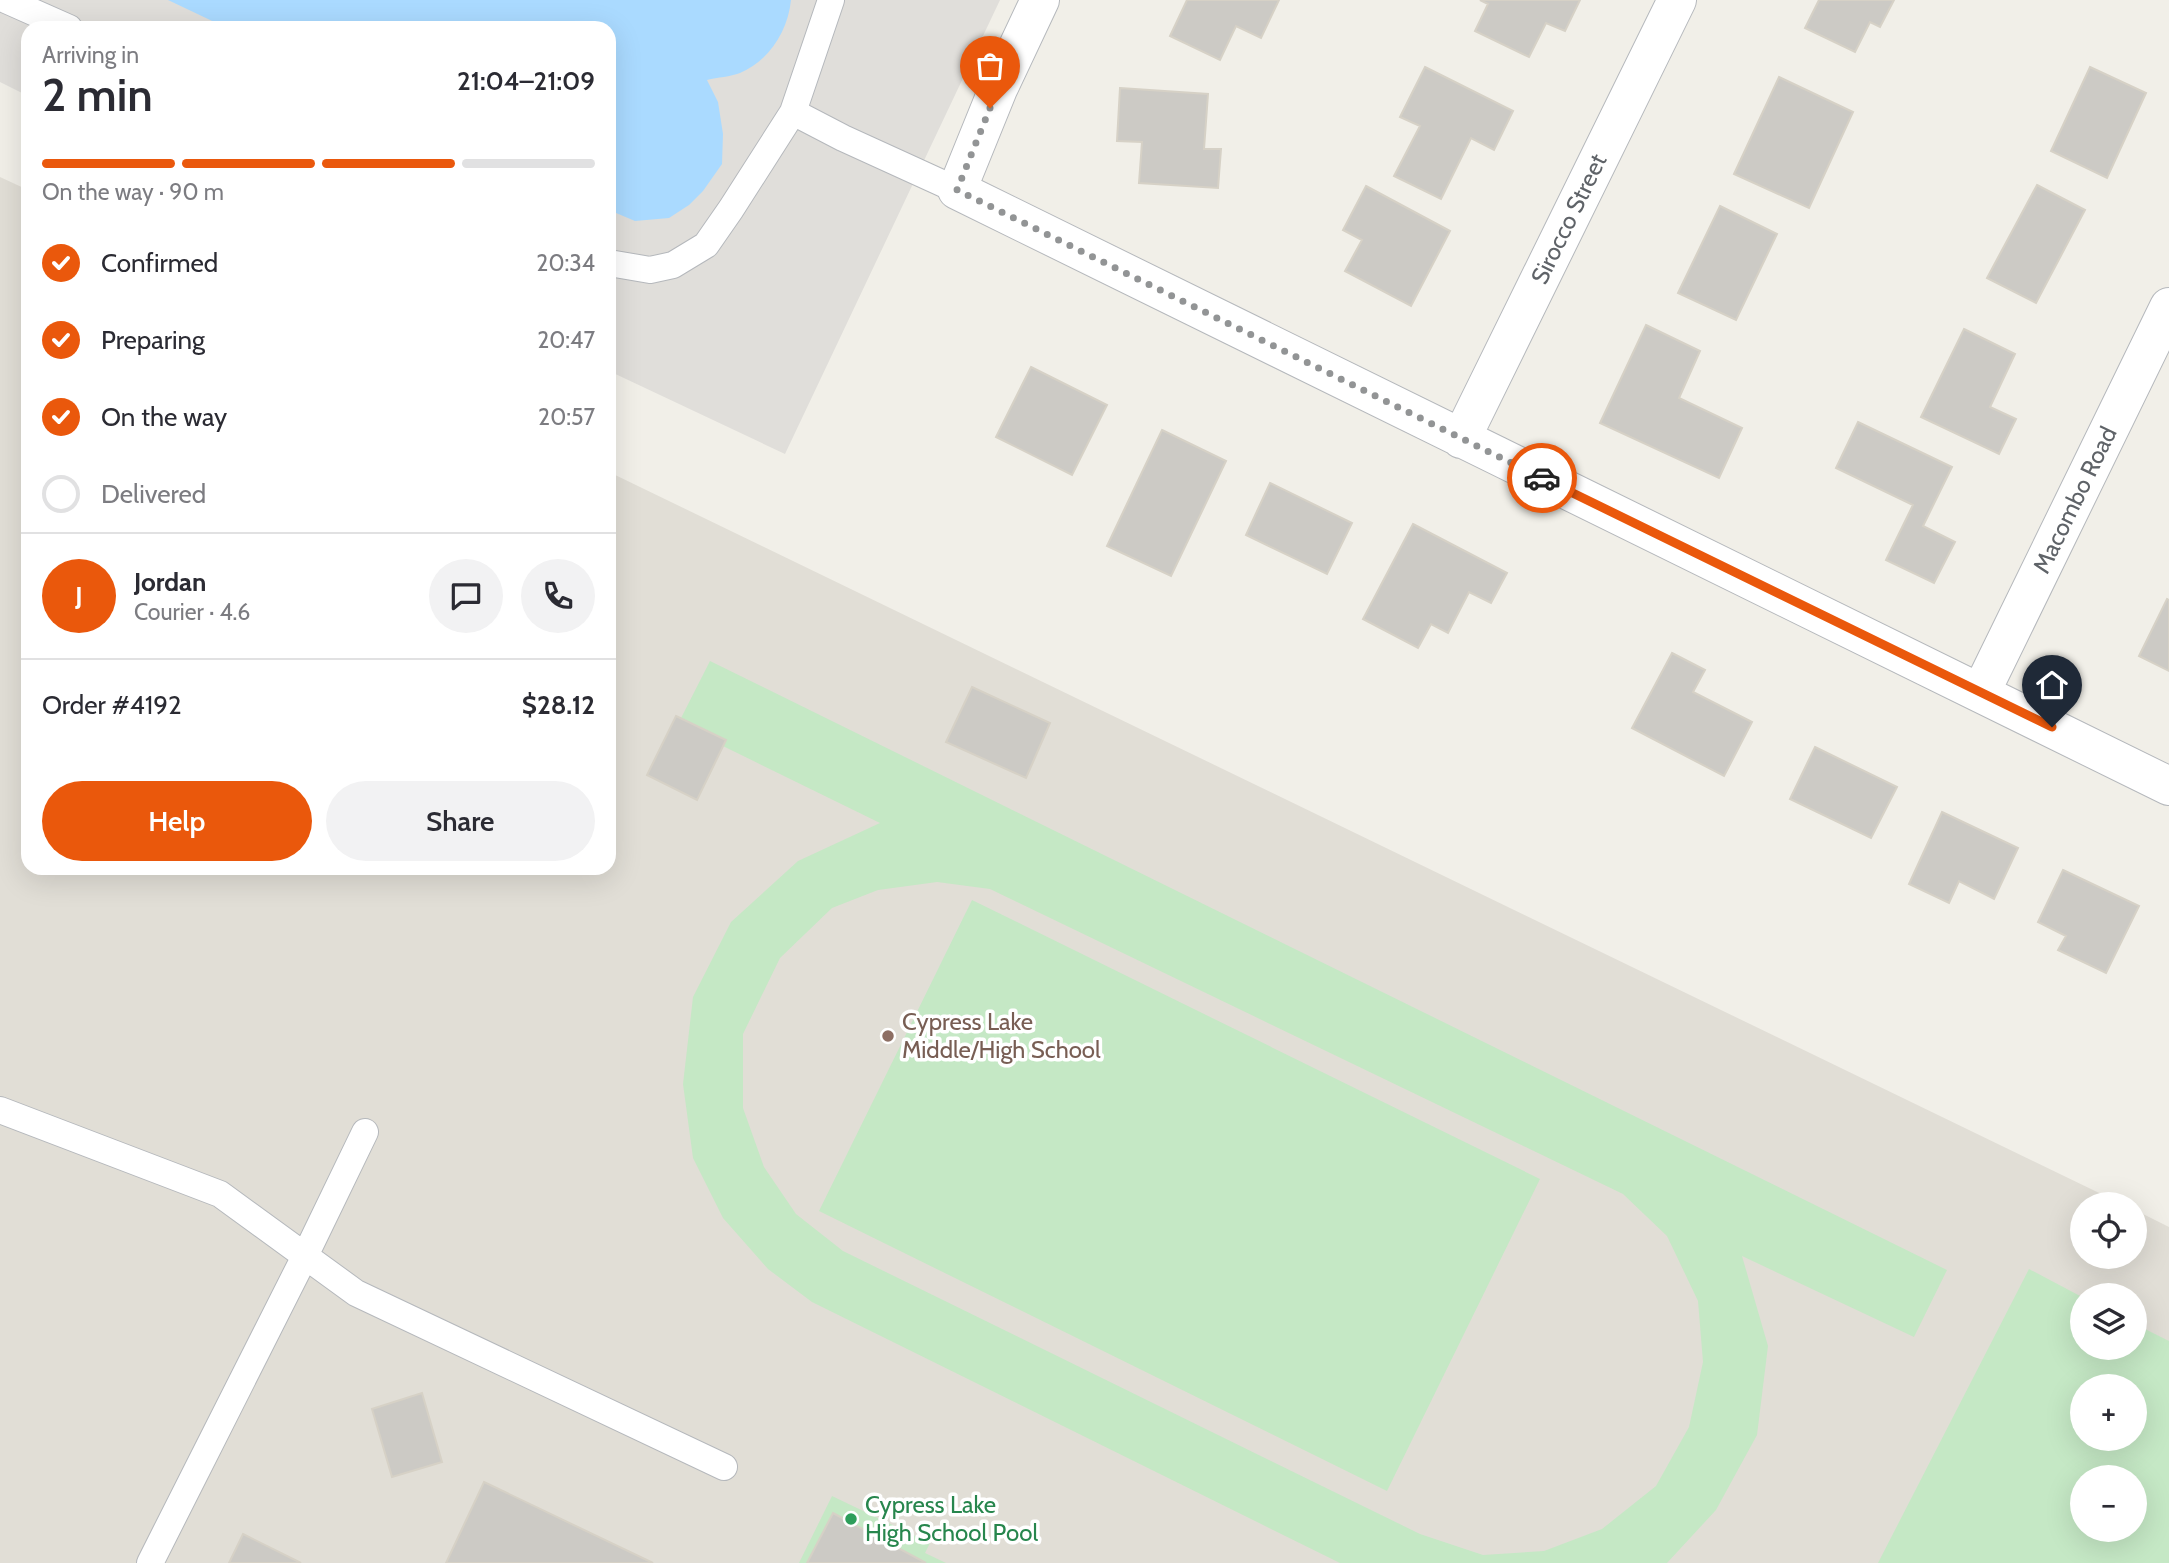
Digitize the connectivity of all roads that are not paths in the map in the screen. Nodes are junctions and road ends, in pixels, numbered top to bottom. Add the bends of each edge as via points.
1 (6, 0) edge
2 (831, 0) edge
3 (1041, 0) edge
4 (1677, 0) edge
5 (53, 21) edge
6 (793, 112) junction
7 (957, 190) junction
8 (616, 264) edge
9 (2169, 307) edge
10 (1461, 439) junction
11 (1981, 692) junction
12 (2169, 786) edge
13 (0, 1110) edge
14 (365, 1132) dead end
15 (305, 1256) junction
16 (724, 1467) dead end
17 (150, 1563) edge

1 - 5 lane
2 - 6 lane
3 - 7 street
4 - 10 street, Sirocco Street
6 - 7 lane
6 - 8 lane via 706,244 673,265 650,270
7 - 10 street
9 - 11 street, Macombo Road
10 - 11 street
11 - 12 street
13 - 15 lane via 220,1194
14 - 15 lane
15 - 16 lane via 356,1293
15 - 17 lane

